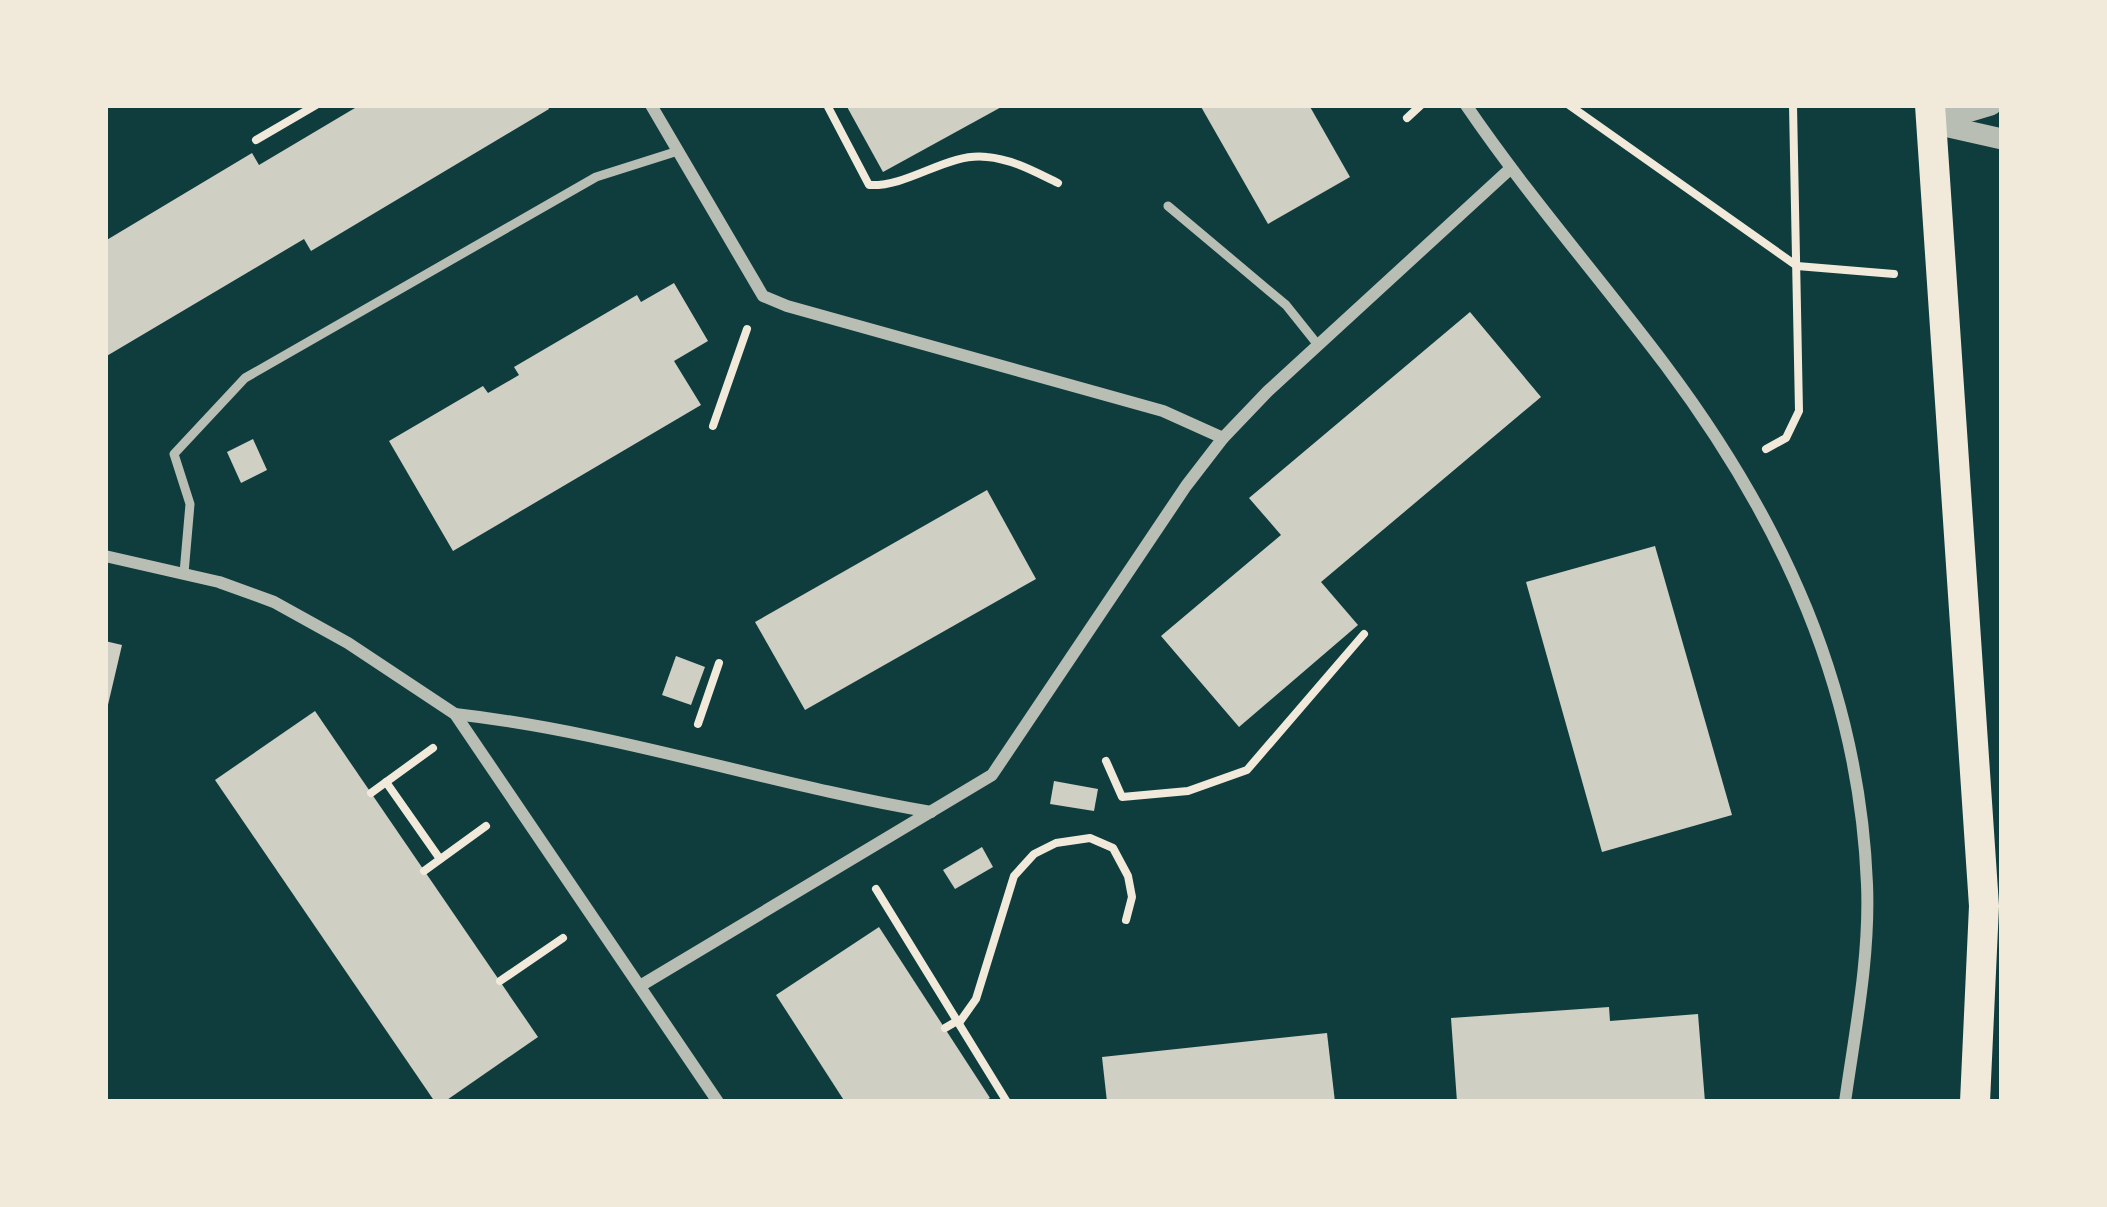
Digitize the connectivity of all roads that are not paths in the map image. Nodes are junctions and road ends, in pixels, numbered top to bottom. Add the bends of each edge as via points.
1 (651, 105) edge
2 (1466, 105) edge
3 (1991, 105) edge
4 (1931, 114) edge
5 (2002, 139) edge
6 (678, 152) junction
7 (1510, 169) junction
8 (1168, 206) dead end
9 (1318, 345) junction
10 (1223, 438) junction
11 (105, 556) edge
12 (184, 573) junction
13 (454, 714) junction
14 (932, 813) junction
15 (640, 986) junction
16 (718, 1102) edge
17 (1845, 1102) edge
18 (1976, 1102) edge

1 - 6 street
2 - 7 street
3 - 4 street
4 - 5 street
4 - 18 main road via 1984,906
6 - 10 street via 763,296 1180,416
6 - 12 lane via 596,177 245,378 174,454 190,503
7 - 9 street
7 - 17 street via 1735,466 1827,657 1853,757 1867,884
8 - 9 lane via 1286,305
9 - 10 street
10 - 14 street via 992,775
11 - 12 street
12 - 13 street via 274,602
13 - 14 street
13 - 15 street
14 - 15 street
15 - 16 street

